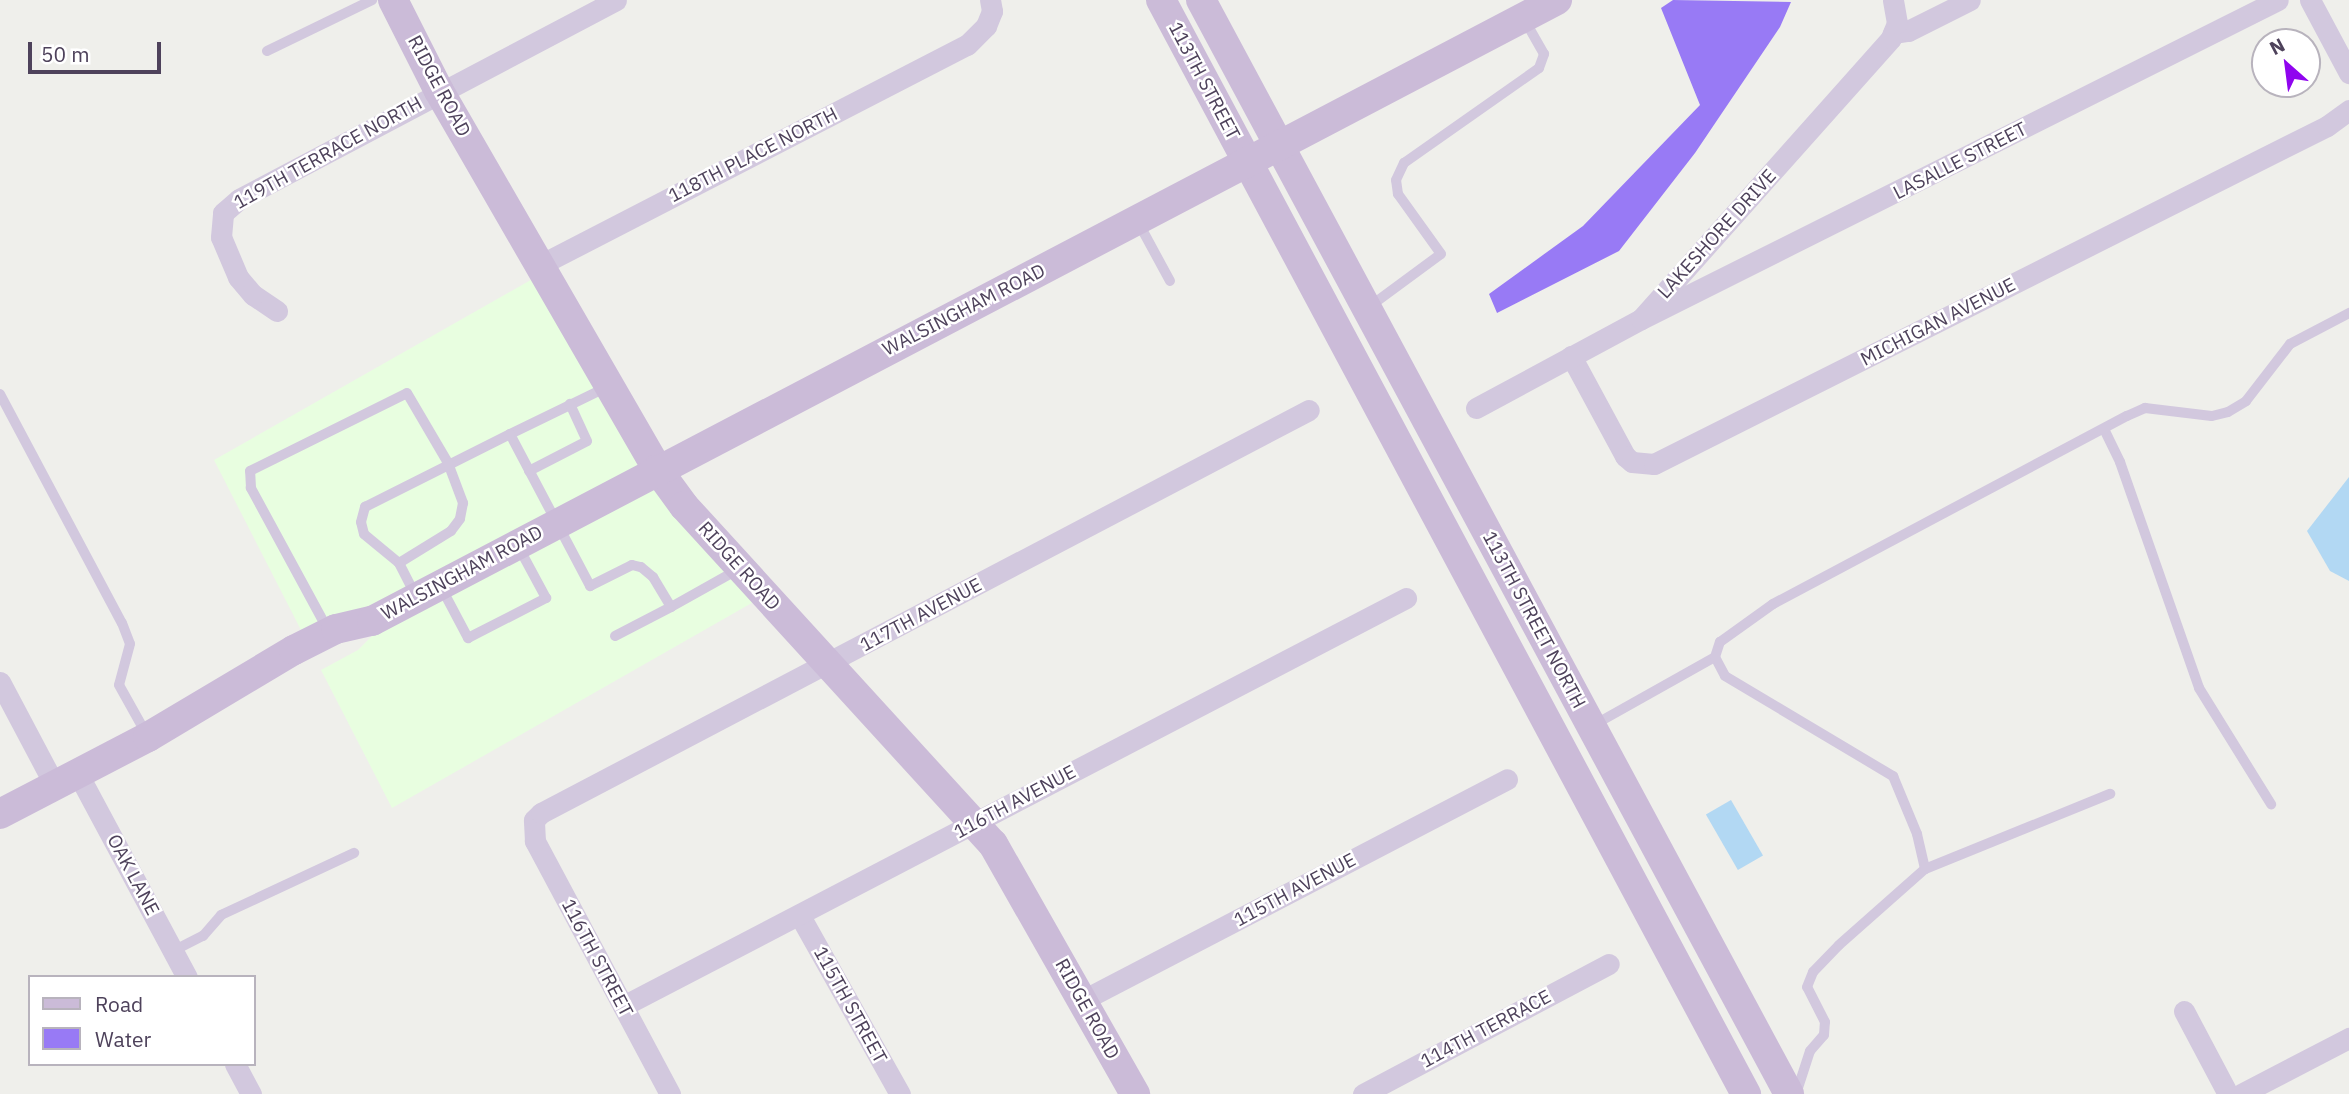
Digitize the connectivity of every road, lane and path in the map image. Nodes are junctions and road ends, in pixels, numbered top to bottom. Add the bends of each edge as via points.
1 (372, 0) edge
2 (393, 0) edge
3 (616, 0) edge
4 (990, 0) edge
5 (1161, 0) edge
6 (1200, 0) edge
7 (1557, 0) edge
8 (1894, 0) edge
9 (1970, 0) edge
10 (2278, 0) edge
11 (2310, 0) edge
12 (1523, 18) junction
13 (1893, 33) junction
14 (267, 51) dead end
15 (2349, 73) edge
16 (439, 91) junction
17 (2349, 110) edge
18 (1279, 146) junction
19 (1248, 162) junction
20 (1136, 220) junction
21 (540, 265) junction
22 (1170, 281) dead end
23 (1367, 309) junction
24 (277, 311) dead end
25 (2349, 313) edge
26 (1641, 319) junction
27 (1571, 356) junction
28 (609, 385) junction
29 (0, 394) edge
30 (570, 404) junction
31 (1476, 408) dead end
32 (1309, 410) dead end
33 (2104, 429) junction
34 (510, 434) junction
35 (448, 463) junction
36 (657, 469) junction
37 (529, 471) junction
38 (556, 523) junction
39 (517, 544) junction
40 (399, 563) junction
41 (741, 568) junction
42 (428, 590) junction
43 (1406, 598) dead end
44 (671, 607) junction
45 (372, 621) junction
46 (329, 633) junction
47 (615, 636) dead end
48 (1715, 657) junction
49 (828, 664) junction
50 (0, 682) edge
51 (1591, 726) junction
52 (148, 737) junction
53 (1507, 779) dead end
54 (66, 780) junction
55 (2110, 794) dead end
56 (2271, 804) dead end
57 (0, 814) edge
58 (534, 820) joint
59 (976, 822) junction
60 (354, 853) dead end
61 (1925, 869) junction
62 (800, 916) junction
63 (173, 951) junction
64 (1609, 964) dead end
65 (186, 975) edge
66 (1083, 1000) junction
67 (623, 1006) junction
68 (2184, 1011) dead end
69 (2349, 1038) edge
70 (235, 1066) edge
71 (251, 1094) edge
72 (670, 1094) edge
73 (900, 1094) edge
74 (1135, 1094) edge
75 (1363, 1094) edge
76 (1746, 1094) edge
77 (1789, 1094) edge
78 (1796, 1094) edge
79 (2228, 1094) edge
80 (2241, 1094) edge

1 - 14 lane
2 - 16 street, RIDGE ROAD
3 - 16 street, 119TH TERRACE NORTH
4 - 21 street, 118TH PLACE NORTH via 992,11 986,26 967,44
5 - 19 street, 113TH STREET
6 - 18 street, 113TH STREET
7 - 12 street, WALSINGHAM ROAD
8 - 13 street via 1897,23
9 - 13 street via 1908,31
10 - 26 street, LASALLE STREET
11 - 15 street
12 - 18 street, WALSINGHAM ROAD
12 - 23 lane via 1545,54 1539,68 1405,163 1396,180 1398,194 1441,254
13 - 26 street, LAKESHORE DRIVE
16 - 21 street, RIDGE ROAD
16 - 24 street, 119TH TERRACE NORTH via 239,199 223,213 221,237 238,277 253,296
17 - 27 street, MICHIGAN AVENUE via 1654,464 1643,466 1625,456
18 - 19 street, WALSINGHAM ROAD
18 - 23 street, 113TH STREET NORTH
19 - 20 street, WALSINGHAM ROAD
19 - 76 street, 113TH STREET NORTH
20 - 22 lane
20 - 36 street, WALSINGHAM ROAD
21 - 28 street, RIDGE ROAD
23 - 51 street, 113TH STREET NORTH
25 - 33 lane via 2290,344 2246,401 2228,412 2212,416 2145,408
26 - 27 street, LAKESHORE DRIVE
27 - 31 street, LAKESHORE DRIVE
28 - 30 lane
28 - 36 street, RIDGE ROAD
29 - 52 lane via 122,623 130,644 120,685
30 - 34 lane
30 - 37 lane via 587,441
32 - 49 street, 117TH AVENUE
33 - 48 lane via 1773,604 1720,642
33 - 56 lane via 2120,462 2199,688
34 - 35 lane
34 - 37 lane
35 - 40 lane via 463,503 460,519 433,544
35 - 40 lane via 365,508 364,534
35 - 46 lane via 407,393 250,471 251,488
36 - 38 street, WALSINGHAM ROAD
36 - 41 street, RIDGE ROAD
37 - 38 lane
38 - 39 street, WALSINGHAM ROAD
38 - 44 lane via 590,586 632,565 641,567 653,577
39 - 42 street, WALSINGHAM ROAD
39 - 42 lane via 546,598 468,638
40 - 42 lane
41 - 44 lane
41 - 49 street, RIDGE ROAD
42 - 45 street, WALSINGHAM ROAD
43 - 59 street, 116TH AVENUE
44 - 47 lane
45 - 46 street, WALSINGHAM ROAD
45 - 52 street, WALSINGHAM ROAD via 353,641 304,667
46 - 52 street, WALSINGHAM ROAD
48 - 51 lane
48 - 61 lane via 1725,676 1893,776 1917,834
49 - 58 street, 117TH AVENUE via 550,806
49 - 59 street, RIDGE ROAD
50 - 54 street, OAK LANE
51 - 77 street, 113TH STREET NORTH
52 - 54 street, WALSINGHAM ROAD
53 - 66 street, 115TH AVENUE
54 - 57 street, WALSINGHAM ROAD
54 - 63 street, OAK LANE
55 - 61 lane
58 - 67 street, 116TH STREET via 535,841
59 - 62 street, 116TH AVENUE
59 - 66 street, RIDGE ROAD
60 - 63 lane via 221,915 202,936
61 - 78 lane via 1813,972 1807,987 1825,1022 1824,1035 1810,1051
62 - 67 street, 116TH AVENUE
62 - 73 street, 115TH STREET
63 - 65 street, OAK LANE
64 - 75 street, 114TH TERRACE
66 - 74 street, RIDGE ROAD
67 - 72 street, 116TH STREET
68 - 79 street
69 - 80 street
70 - 71 street

